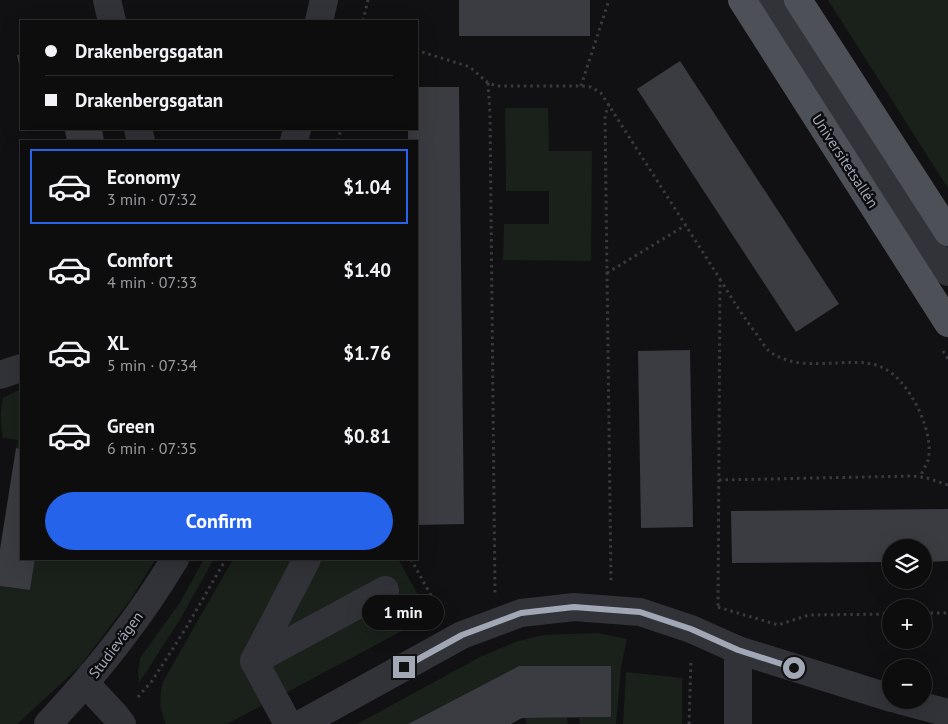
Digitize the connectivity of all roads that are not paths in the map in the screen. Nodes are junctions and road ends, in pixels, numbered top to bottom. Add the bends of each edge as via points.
1 (107, 0) edge
2 (324, 0) edge
3 (742, 0) edge
4 (772, 0) edge
5 (798, 0) edge
6 (112, 20) edge
7 (320, 20) edge
8 (948, 232) edge
9 (948, 272) edge
10 (948, 323) edge
11 (20, 368) edge
12 (0, 375) edge
13 (174, 560) edge
14 (306, 560) edge
15 (386, 590) dead end
16 (728, 645) junction
17 (254, 661) junction
18 (86, 684) junction
19 (882, 695) edge
20 (932, 709) edge
21 (948, 713) edge
22 (120, 722) edge
23 (48, 724) edge
24 (288, 724) edge
25 (302, 724) edge
26 (738, 724) edge

1 - 6 street
2 - 7 street
3 - 10 main road, Universitetsallén
4 - 9 street via 907,214
5 - 8 main road
11 - 12 street
13 - 18 street, Studievägen via 152,597
14 - 17 street
15 - 17 street
16 - 19 street
16 - 25 street via 640,612 574,607 521,613 455,639
16 - 26 street
17 - 24 street
18 - 22 street
18 - 23 street, Studievägen
20 - 21 street

